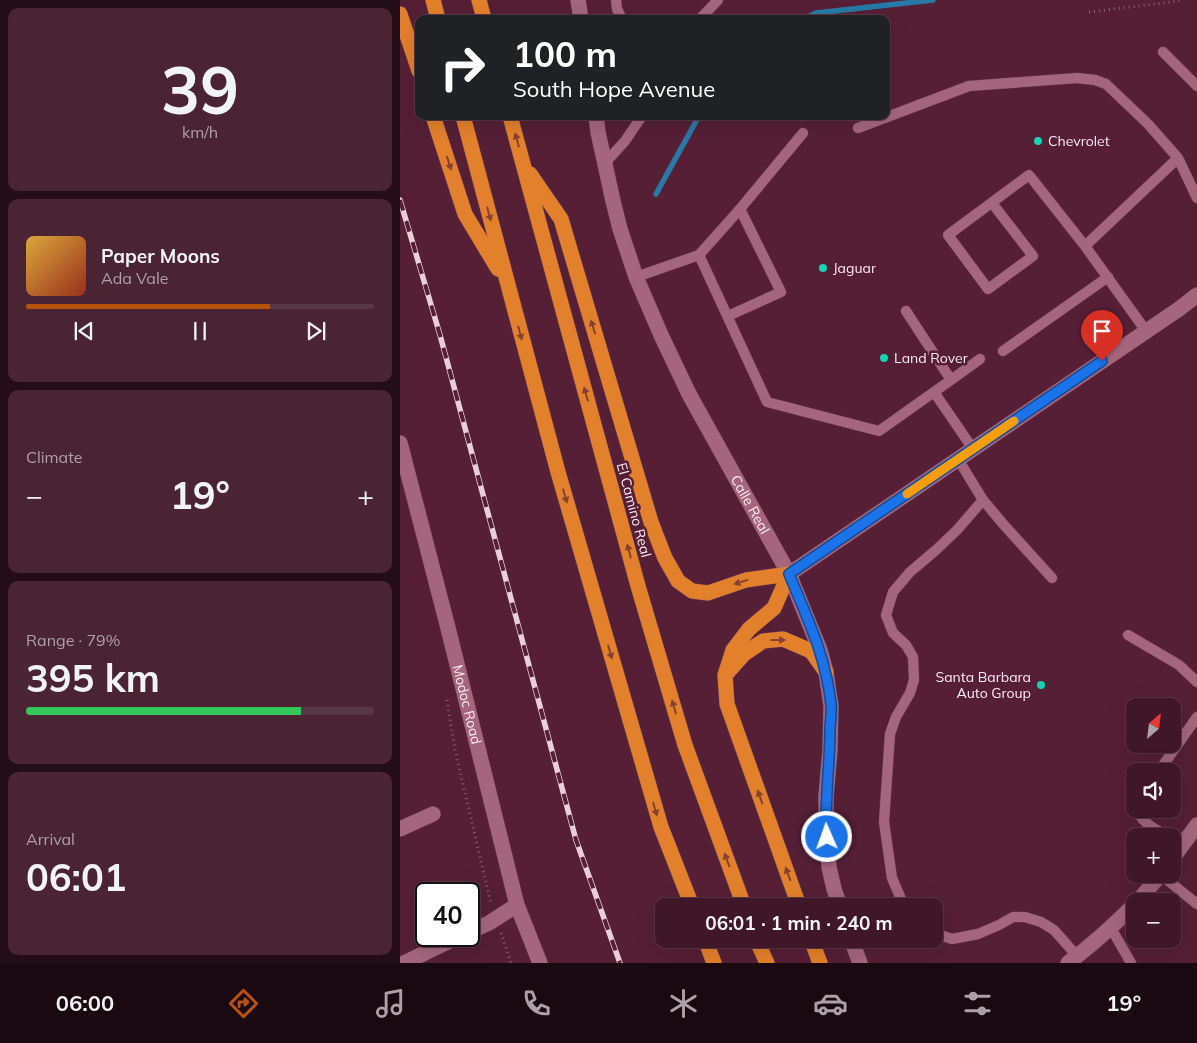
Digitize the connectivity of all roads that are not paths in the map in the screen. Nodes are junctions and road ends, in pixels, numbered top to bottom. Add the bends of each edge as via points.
1 (433, 0) edge
2 (479, 0) edge
3 (578, 0) edge
4 (616, 0) edge
5 (718, 0) edge
6 (400, 14) edge
7 (437, 15) edge
8 (483, 15) edge
9 (580, 15) edge
10 (620, 15) edge
11 (704, 15) edge
12 (1163, 52) dead end
13 (415, 59) edge
14 (1197, 86) edge
15 (890, 116) edge
16 (435, 120) edge
17 (464, 120) edge
18 (511, 120) edge
19 (596, 120) edge
20 (639, 120) edge
21 (879, 120) edge
22 (858, 128) dead end
23 (803, 134) dead end
24 (1178, 158) junction
25 (605, 163) junction
26 (523, 164) junction
27 (1197, 198) edge
28 (992, 203) junction
29 (740, 209) junction
30 (1085, 246) junction
31 (699, 255) junction
32 (636, 277) junction
33 (1108, 277) junction
34 (508, 286) junction
35 (1197, 295) edge
36 (906, 311) dead end
37 (728, 316) junction
38 (1146, 331) junction
39 (1004, 351) dead end
40 (980, 359) dead end
41 (951, 380) junction
42 (934, 392) junction
43 (400, 443) edge
44 (973, 449) junction
45 (958, 459) junction
46 (983, 500) junction
47 (789, 574) junction
48 (1052, 578) dead end
49 (1128, 635) dead end
50 (826, 672) junction
51 (726, 675) junction
52 (1197, 682) edge
53 (1197, 717) edge
54 (1165, 763) edge
55 (433, 814) dead end
56 (1142, 818) edge
57 (1197, 825) edge
58 (1155, 828) edge
59 (400, 829) edge
60 (1181, 839) edge
61 (1153, 883) edge
62 (1172, 883) edge
63 (1145, 893) edge
64 (689, 898) edge
65 (741, 898) edge
66 (796, 898) edge
67 (837, 898) edge
68 (901, 898) edge
69 (1197, 904) edge
70 (517, 905) junction
71 (1126, 913) edge
72 (480, 926) edge
73 (1111, 928) junction
74 (943, 936) edge
75 (437, 947) edge
76 (708, 948) edge
77 (760, 948) edge
78 (814, 948) edge
79 (855, 948) edge
80 (1073, 960) edge
81 (404, 963) edge
82 (540, 963) edge
83 (714, 963) edge
84 (767, 963) edge
85 (820, 963) edge
86 (860, 963) edge
87 (1131, 963) edge

1 - 7 highway
2 - 8 highway
3 - 9 street
4 - 10 lane
5 - 11 lane
6 - 13 highway
12 - 14 lane
15 - 24 lane via 969,86 1077,78 1095,80 1106,84
16 -> 34 highway via 465,214
17 -> 34 highway
26 -> 18 highway, El Camino Real
19 - 25 street, Calle Real
20 - 25 lane via 625,142
21 - 22 lane
23 - 29 lane
24 - 27 lane
24 - 30 lane
25 - 32 street, Calle Real via 620,229
47 -> 26 highway via 746,580 708,593 692,591 678,581 664,558 651,522 561,219
65 -> 26 highway, El Camino Real via 682,736
28 - 28 lane via 948,235 988,290 1033,256
28 - 30 lane via 1029,175
29 - 31 lane
29 - 37 lane via 780,292
30 - 33 lane
31 - 32 lane
31 - 37 lane
32 - 47 street, Calle Real via 689,394
33 - 38 lane
33 - 39 lane
34 -> 64 highway via 661,828
35 - 38 street
36 - 41 lane
37 - 42 lane via 767,402 879,431
38 - 44 street
40 - 41 lane
41 - 42 lane
42 - 44 lane
43 - 70 street, Modoc Road
44 - 45 street
45 - 46 lane
45 - 47 street
46 - 48 lane
46 - 68 lane via 950,537 892,592 886,615 893,633 913,657 914,680 890,734 884,822 892,878
47 - 50 street, Calle Real
47 - 51 highway via 774,608 749,630 733,650
49 - 52 lane via 1178,665
51 -> 50 highway via 744,654 762,641 783,639 811,651
50 - 67 street, Calle Real via 831,706 826,822 829,867
66 -> 51 highway via 727,704
53 - 54 lane
55 - 59 street
56 - 58 lane
57 - 60 street
61 - 63 street
62 - 69 lane
70 - 72 street
70 - 82 street, Modoc Road
71 - 73 street
73 - 80 street
73 - 87 lane
74 - 80 lane via 952,939 978,934 1013,917 1025,917 1054,930
75 - 81 street
76 - 83 highway
77 - 84 highway
78 - 85 highway
79 - 86 street

